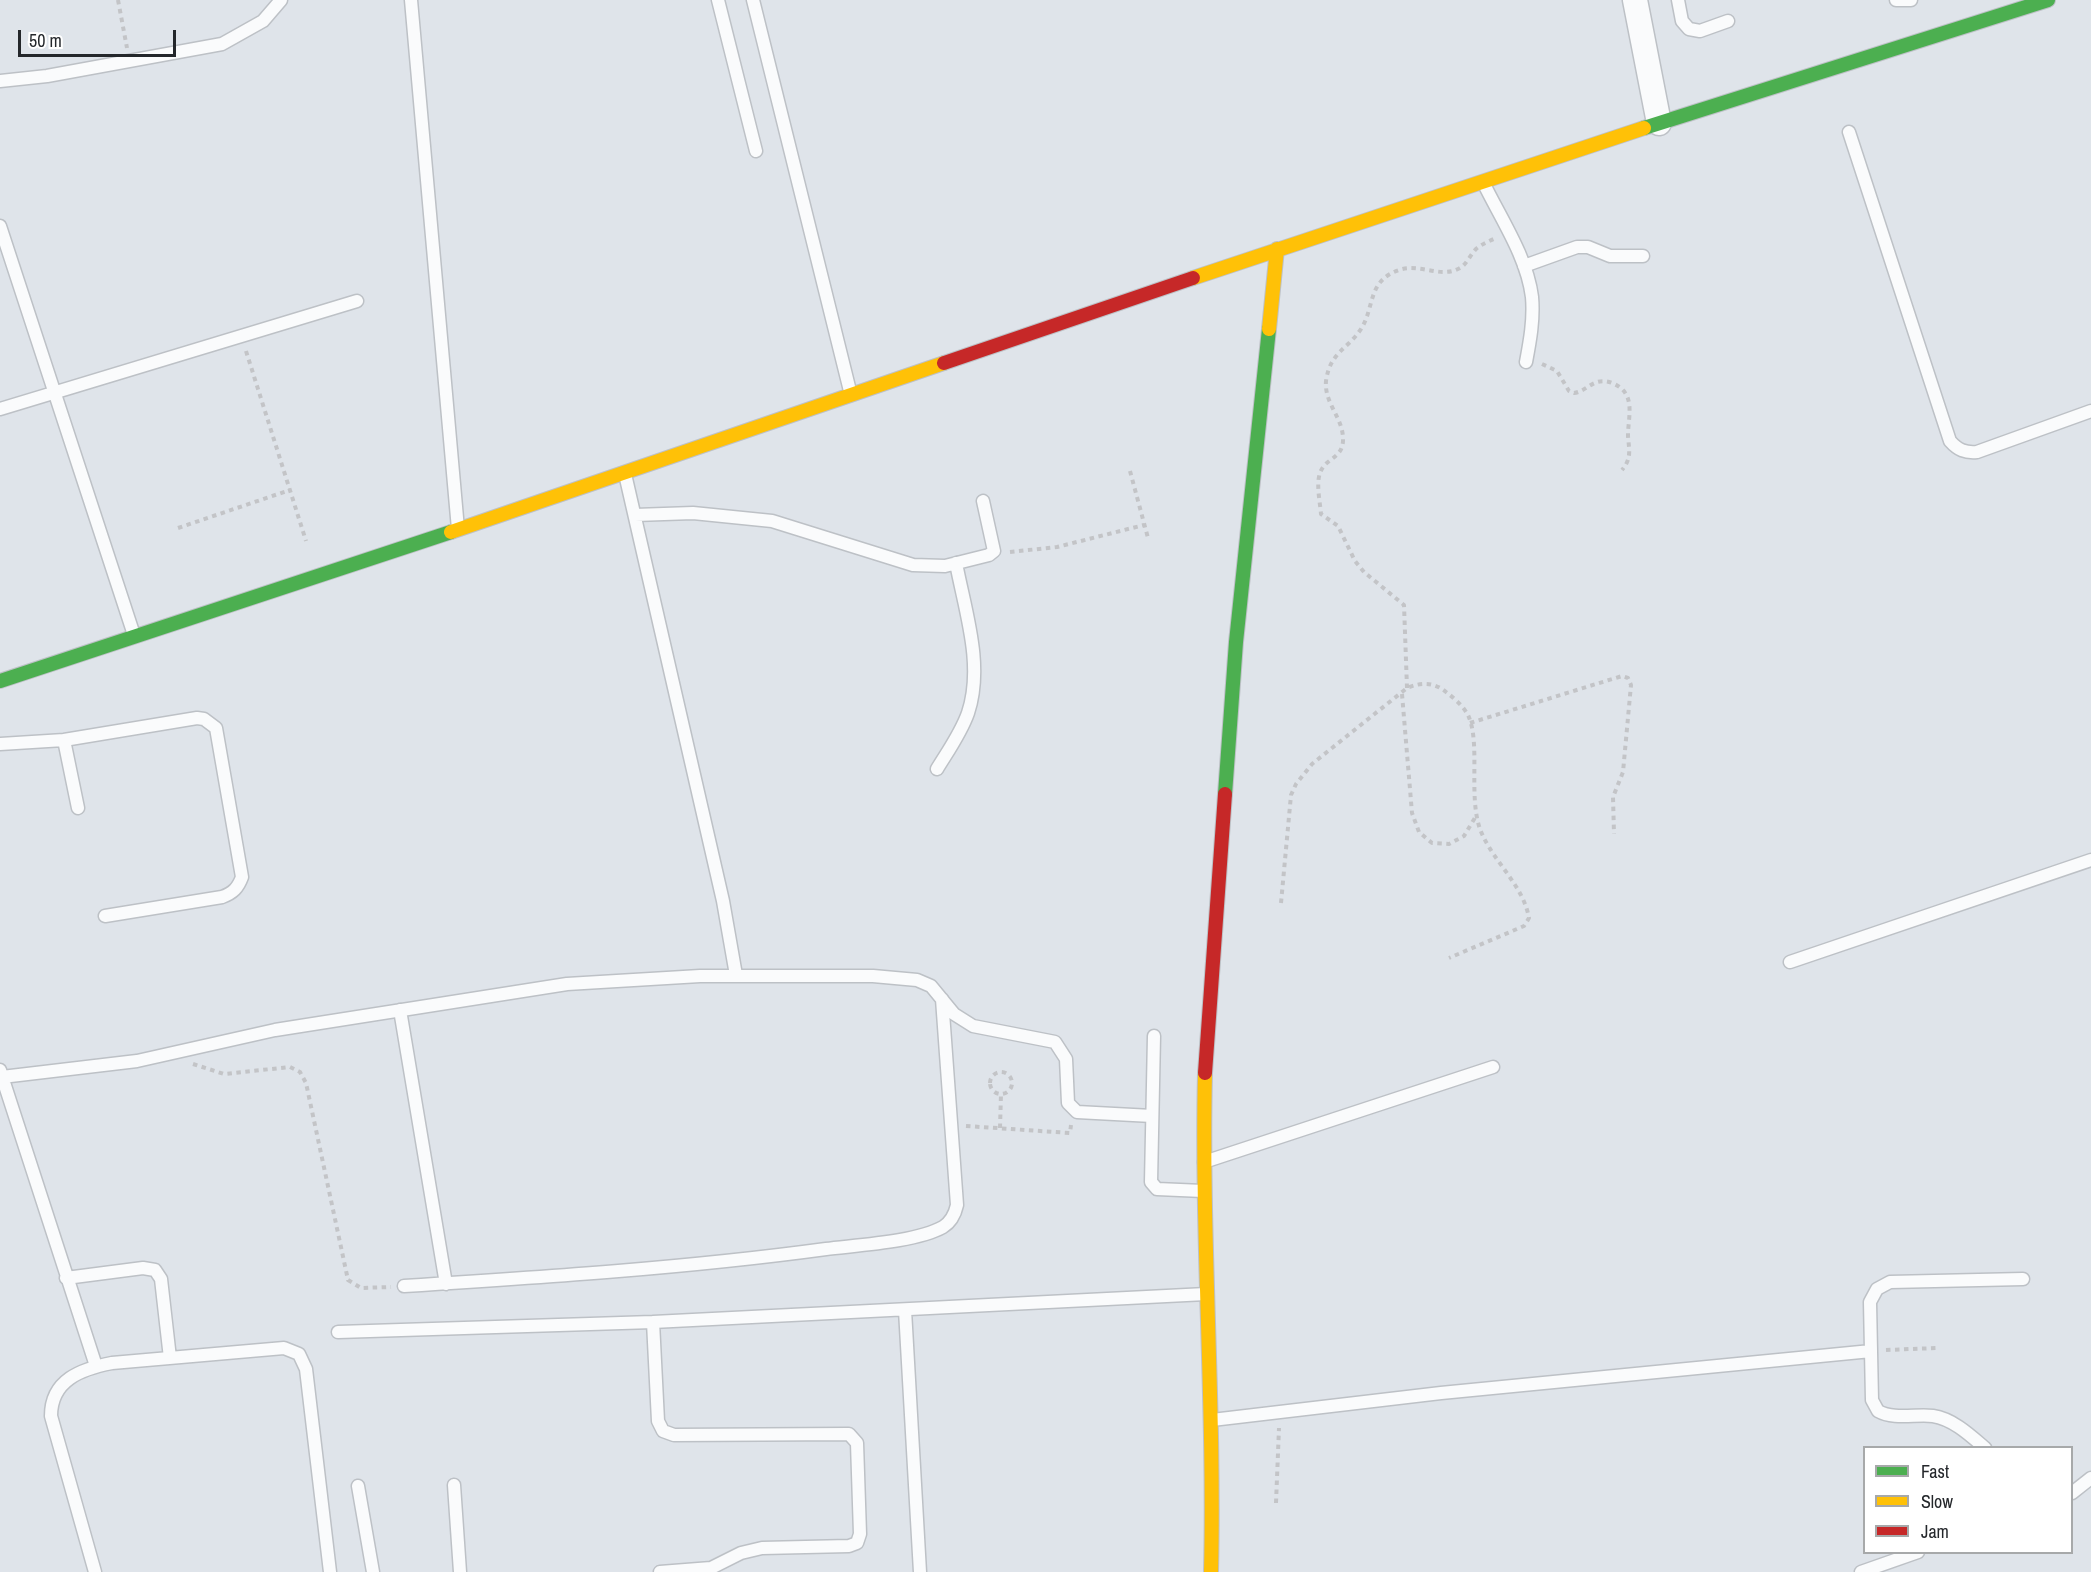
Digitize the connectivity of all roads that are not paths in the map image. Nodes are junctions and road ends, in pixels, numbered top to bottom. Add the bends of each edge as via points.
1 (281, 0) edge
2 (411, 0) edge
3 (718, 0) edge
4 (753, 0) edge
5 (1635, 0) edge
6 (1678, 0) edge
7 (1896, 0) edge
8 (1911, 0) edge
9 (2048, 0) edge
10 (1728, 21) dead end
11 (18, 80) junction
12 (0, 81) edge
13 (0, 90) edge
14 (1659, 123) junction
15 (1849, 132) dead end
16 (756, 151) dead end
17 (1483, 181) junction
18 (0, 226) edge
19 (1277, 249) junction
20 (1643, 256) dead end
21 (1524, 266) junction
22 (357, 300) dead end
23 (1526, 362) road end
24 (53, 393) junction
25 (851, 396) junction
26 (0, 410) edge
27 (2091, 411) edge
28 (625, 473) junction
29 (982, 501) dead end
30 (635, 515) junction
31 (458, 530) junction
32 (956, 563) junction
33 (134, 636) junction
34 (0, 681) edge
35 (64, 740) junction
36 (0, 744) edge
37 (937, 770) dead end
38 (78, 808) dead end
39 (2091, 860) edge
40 (105, 916) dead end
41 (1790, 962) dead end
42 (736, 975) junction
43 (941, 998) junction
44 (400, 1010) junction
45 (1154, 1035) dead end
46 (1493, 1067) dead end
47 (1, 1073) edge
48 (1152, 1116) junction
49 (1203, 1162) junction
50 (1203, 1191) junction
51 (66, 1278) junction
52 (2023, 1279) dead end
53 (446, 1284) junction
54 (404, 1286) road end
55 (1206, 1294) junction
56 (905, 1310) junction
57 (653, 1322) junction
58 (338, 1332) dead end
59 (1871, 1351) junction
60 (170, 1358) junction
61 (96, 1366) junction
62 (1211, 1420) junction
63 (1982, 1446) edge
64 (2091, 1478) edge
65 (454, 1485) dead end
66 (358, 1486) dead end
67 (2073, 1492) edge
68 (1912, 1554) edge
69 (95, 1572) edge
70 (330, 1572) edge
71 (374, 1572) edge
72 (460, 1572) edge
73 (660, 1572) edge
74 (920, 1572) edge
75 (1211, 1572) edge
76 (1861, 1572) edge

1 - 11 lane via 263,21 237,38 206,48
2 - 31 lane
3 - 16 lane
4 - 25 lane
5 - 14 street
6 - 10 lane via 1682,21 1689,29 1700,31
7 - 8 lane
9 - 14 street
11 - 12 lane
11 - 13 lane
14 - 17 street
15 - 27 lane via 1954,446 1965,452 1977,452
17 - 19 street
17 - 21 lane
18 - 24 lane
19 - 25 street
19 - 49 street via 1236,642 1210,977
20 - 21 lane via 1610,256 1577,247
21 - 23 lane via 1532,313
22 - 24 lane
24 - 26 lane
24 - 33 lane
25 - 28 street
28 - 30 lane
28 - 31 street
29 - 32 lane via 994,551
30 - 32 lane via 683,513 772,521 913,565
30 - 42 lane
31 - 33 street
32 - 37 lane via 975,676 969,711
33 - 34 street
35 - 36 lane
35 - 38 lane
35 - 40 lane via 197,718 211,723 218,735 242,877 240,884 222,897
39 - 41 lane
42 - 43 lane via 917,980 931,986
42 - 44 lane via 567,984
43 - 48 lane via 954,1014 973,1026 1049,1040 1061,1047 1066,1059 1068,1102 1073,1110
43 - 53 lane via 956,1211 943,1227 921,1235 710,1263
44 - 47 lane via 275,1030 92,1068
44 - 53 lane
45 - 48 lane
46 - 49 lane
47 - 51 lane
48 - 50 lane via 1153,1186 1162,1190
49 - 50 street
50 - 55 street
51 - 60 lane via 143,1268 155,1270 160,1279
51 - 61 lane
52 - 59 lane via 1883,1285 1870,1302
53 - 54 lane
55 - 56 lane
55 - 62 street
56 - 57 lane
56 - 74 lane
57 - 58 lane
57 - 73 lane via 658,1421 663,1431 674,1435 849,1434 857,1443 860,1534 857,1543 849,1546 762,1548 741,1553 711,1568
59 - 62 lane
59 - 63 lane via 1872,1400 1878,1411 1889,1416 1935,1416 1954,1424
60 - 61 lane
60 - 70 lane via 284,1348 299,1354 304,1361
61 - 69 lane via 63,1382 51,1406 54,1432
62 - 75 street
64 - 67 lane
65 - 72 lane
66 - 71 lane
68 - 76 lane

